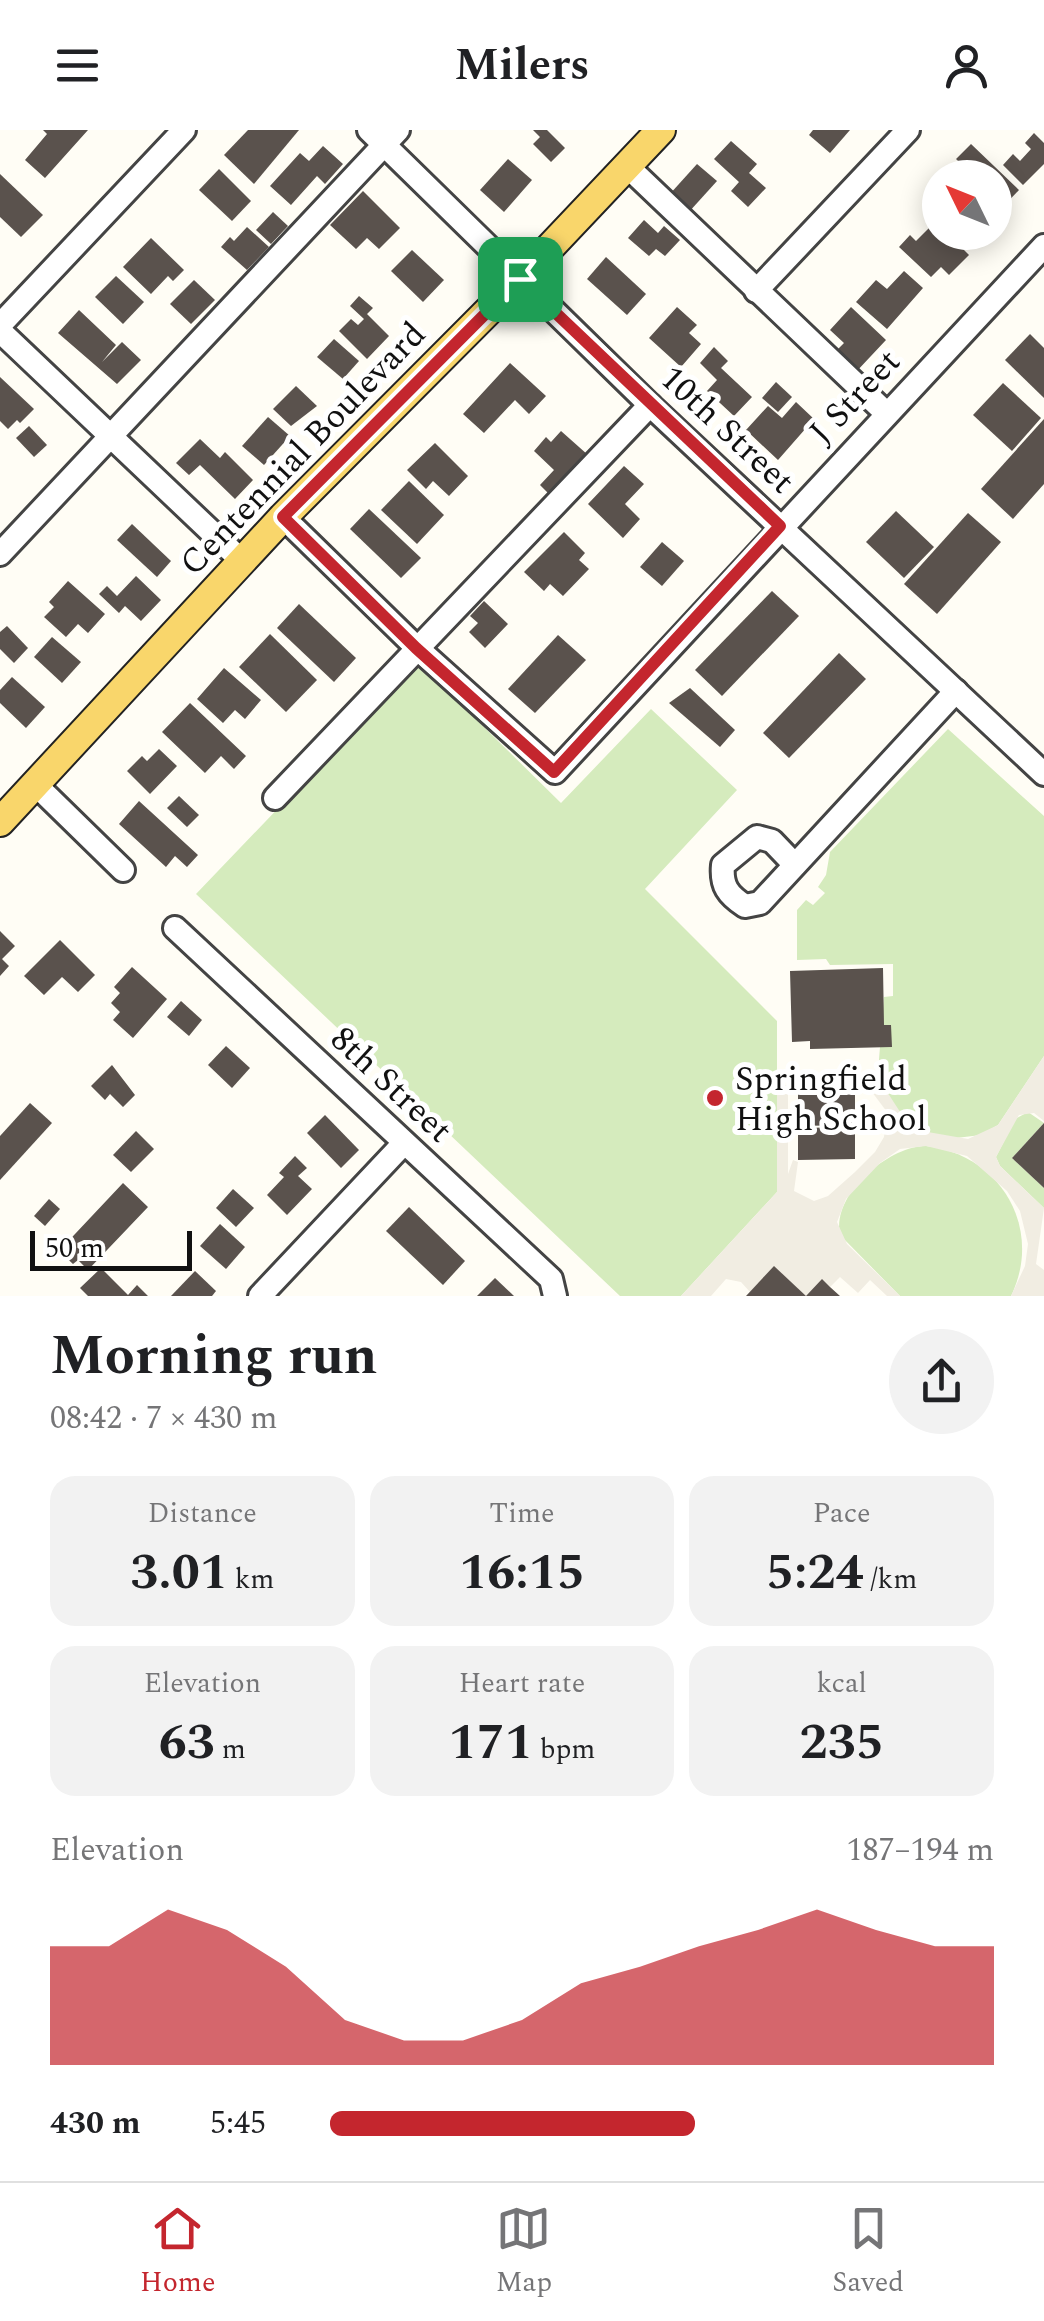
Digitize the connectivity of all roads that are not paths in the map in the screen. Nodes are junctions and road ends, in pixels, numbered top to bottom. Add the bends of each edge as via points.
1 (184, 130) edge
2 (661, 130) edge
3 (908, 130) edge
4 (384, 135) edge
5 (627, 166) junction
6 (1044, 246) edge
7 (520, 279) junction
8 (756, 291) junction
9 (0, 328) edge
10 (650, 404) junction
11 (886, 413) junction
12 (111, 437) junction
13 (283, 517) junction
14 (780, 526) junction
15 (0, 554) edge
16 (242, 561) junction
17 (416, 648) junction
18 (956, 691) junction
19 (1044, 774) edge
20 (35, 784) junction
21 (275, 798) dead end
22 (2, 816) edge
23 (795, 865) dead end
24 (123, 870) dead end
25 (175, 928) dead end
26 (404, 1143) junction
27 (556, 1295) edge
28 (260, 1296) edge

1 - 9 street
2 - 5 main road, Centennial Boulevard
3 - 8 street
4 - 7 street, 10th Street
4 - 12 street
5 - 7 main road, Centennial Boulevard
5 - 8 street
6 - 11 street, J Street
7 - 10 street, 10th Street
7 - 13 main road, Centennial Boulevard
8 - 11 street
9 - 12 street
10 - 14 street, 10th Street
10 - 17 street
11 - 14 street, J Street
12 - 15 street
12 - 16 street
13 - 16 main road, Centennial Boulevard
13 - 17 street
14 - 17 street, J Street via 554,772
14 - 18 street, 10th Street
16 - 20 main road, Centennial Boulevard
17 - 21 street
18 - 19 street, 10th Street
18 - 23 street
20 - 22 main road, Centennial Boulevard
20 - 24 street
25 - 26 street, 8th Street
26 - 27 street, 8th Street via 551,1279
26 - 28 street

